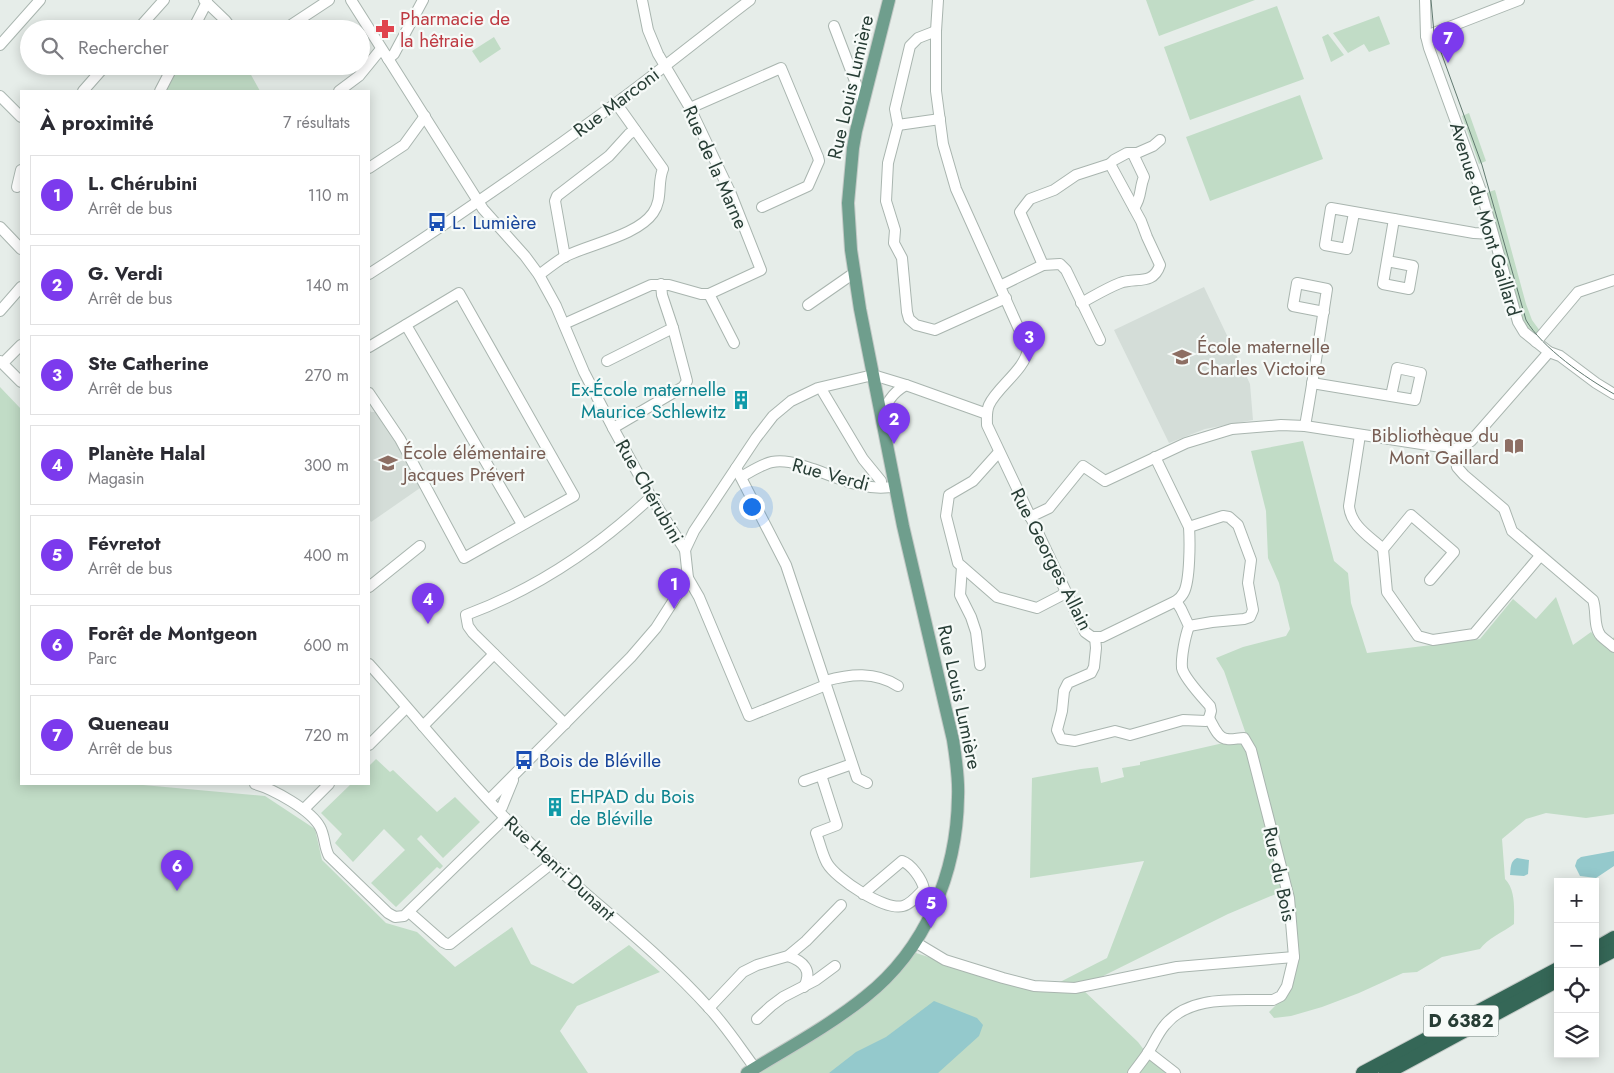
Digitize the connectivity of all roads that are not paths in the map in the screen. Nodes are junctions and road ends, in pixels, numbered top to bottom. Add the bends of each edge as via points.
1 (40, 0) edge
2 (164, 0) edge
3 (329, 0) edge
4 (350, 0) edge
5 (423, 0) edge
6 (642, 0) edge
7 (750, 0) edge
8 (889, 0) edge
9 (938, 0) edge
10 (1425, 0) edge
11 (1519, 0) edge
12 (206, 1) edge
13 (22, 20) edge
14 (146, 20) edge
15 (197, 20) edge
16 (226, 20) edge
17 (299, 20) edge
18 (363, 20) edge
19 (20, 22) edge
20 (834, 26) dead end
21 (370, 32) edge
22 (936, 32) junction
23 (1426, 36) junction
24 (0, 44) edge
25 (381, 49) junction
26 (388, 59) junction
27 (370, 62) edge
28 (666, 65) junction
29 (97, 75) edge
30 (168, 75) edge
31 (360, 75) edge
32 (84, 90) edge
33 (161, 90) edge
34 (340, 90) edge
35 (1, 99) edge
36 (863, 102) junction
37 (616, 103) junction
38 (690, 108) junction
39 (20, 116) edge
40 (425, 116) junction
41 (940, 119) junction
42 (898, 125) junction
43 (635, 130) junction
44 (1160, 140) dead end
45 (1133, 154) junction
46 (1110, 164) junction
47 (370, 167) edge
48 (20, 176) edge
49 (18, 187) dead end
50 (479, 202) junction
51 (762, 207) dead end
52 (1134, 208) junction
53 (1354, 213) dead end
54 (1394, 219) junction
55 (0, 227) edge
56 (1492, 234) junction
57 (20, 248) edge
58 (564, 257) junction
59 (1388, 261) dead end
60 (1043, 265) junction
61 (370, 273) edge
62 (854, 273) junction
63 (539, 275) junction
64 (1614, 280) edge
65 (661, 284) junction
66 (1000, 286) junction
67 (20, 288) edge
68 (709, 294) junction
69 (1006, 298) junction
70 (1081, 303) junction
71 (808, 305) dead end
72 (0, 311) edge
73 (1324, 312) dead end
74 (406, 324) junction
75 (564, 324) junction
76 (673, 328) junction
77 (1100, 340) dead end
78 (1536, 342) junction
79 (734, 343) dead end
80 (20, 346) edge
81 (370, 346) edge
82 (1548, 352) junction
83 (607, 361) dead end
84 (1, 362) edge
85 (873, 375) junction
86 (20, 381) edge
87 (1312, 384) junction
88 (906, 385) junction
89 (823, 392) dead end
90 (370, 394) edge
91 (1614, 394) edge
92 (1392, 396) dead end
93 (986, 414) junction
94 (1305, 426) junction
95 (882, 427) junction
96 (614, 428) junction
97 (1360, 435) junction
98 (1454, 449) junction
99 (999, 452) junction
100 (1155, 457) junction
101 (736, 468) junction
102 (741, 477) junction
103 (895, 486) junction
104 (881, 487) junction
105 (651, 497) junction
106 (1030, 517) junction
107 (522, 524) junction
108 (1189, 527) junction
109 (420, 546) dead end
110 (1383, 549) junction
111 (685, 550) junction
112 (1540, 556) junction
113 (962, 567) junction
114 (688, 578) junction
115 (1430, 580) dead end
116 (370, 586) edge
117 (1066, 593) junction
118 (1176, 602) junction
119 (1189, 626) junction
120 (1614, 632) edge
121 (1095, 637) junction
122 (1610, 644) edge
123 (494, 654) junction
124 (370, 665) edge
125 (980, 665) dead end
126 (825, 683) junction
127 (898, 686) dead end
128 (406, 708) junction
129 (1209, 718) junction
130 (565, 724) junction
131 (422, 726) junction
132 (370, 744) edge
133 (852, 764) junction
134 (516, 774) junction
135 (821, 775) junction
136 (804, 781) dead end
137 (867, 783) dead end
138 (257, 785) edge
139 (328, 785) edge
140 (490, 800) junction
141 (304, 809) junction
142 (502, 814) junction
143 (552, 863) junction
144 (863, 894) junction
145 (841, 905) dead end
146 (408, 912) junction
147 (1614, 938) edge
148 (915, 942) junction
149 (1599, 947) edge
150 (1614, 950) edge
151 (788, 956) junction
152 (1294, 956) junction
153 (1599, 958) edge
154 (835, 966) dead end
155 (1554, 971) edge
156 (1554, 982) edge
157 (804, 987) junction
158 (710, 1008) junction
159 (757, 1019) dead end
160 (1148, 1052) junction
161 (751, 1071) edge
162 (1133, 1073) edge
163 (1175, 1073) edge
164 (1363, 1073) edge
165 (1386, 1073) edge

1 - 13 street
2 - 14 street
3 - 17 street
4 - 18 street, Rue Chérubini
5 - 26 street via 394,54
6 - 28 street, Rue de la Marne via 648,30
7 - 28 street, Rue Marconi
8 - 36 main road, Rue Louis Lumière
9 - 22 street
10 - 23 street, Avenue du Mont Gaillard
11 - 23 street
12 - 15 street
12 - 16 street
19 - 24 street
20 - 36 street
21 - 25 street, Rue Chérubini
22 - 41 street via 936,91
22 - 42 street via 918,38 910,46 895,109
23 - 56 street, Avenue du Mont Gaillard via 1476,178
25 - 26 street, Rue Chérubini
25 - 27 street
26 - 40 street, Rue Chérubini
28 - 37 street, Rue Marconi
28 - 38 street, Rue de la Marne
29 - 32 street
30 - 33 street
31 - 34 street
35 - 39 street
36 - 62 main road, Rue Louis Lumière via 853,148 848,203
37 - 43 street
37 - 50 street, Rue Marconi
38 - 51 street via 781,68 819,162 808,186
38 - 68 street, Rue de la Marne via 731,194 761,270
40 - 47 street via 404,145
40 - 50 street, Rue Chérubini
41 - 42 street
41 - 66 street via 943,144 956,189
42 - 69 street via 888,163 886,201 895,230 894,243 902,258 909,318 916,325 935,330
43 - 58 street via 609,156 557,196 555,201
43 - 58 street via 663,169 654,212 638,226
44 - 45 street
45 - 46 street via 1127,153
45 - 52 street via 1144,177 1140,199
46 - 52 street
46 - 60 street via 1076,175 1054,190 1030,199 1020,212
48 - 49 street
50 - 61 street, Rue Marconi
50 - 63 street, Rue Chérubini
52 - 70 street via 1160,265 1159,270 1144,280 1122,282
53 - 54 street
54 - 56 street
54 - 59 street
55 - 57 street
56 - 78 street, Avenue du Mont Gaillard via 1518,322
58 - 63 street
60 - 66 street
60 - 70 street via 1060,264
62 - 71 street
62 - 85 main road, Rue Louis Lumière
63 - 75 street, Rue Chérubini
64 - 78 street via 1578,292
65 - 68 street
65 - 75 street via 651,285
65 - 76 street
66 - 69 street
67 - 72 street
68 - 79 street
69 - 93 street via 1028,353 989,404
70 - 77 street
73 - 87 street
74 - 81 street
74 - 107 street
74 - 107 street via 459,294 574,496
75 - 96 street, Rue Chérubini via 584,372
76 - 83 street
76 - 96 street via 687,381 683,387
78 - 82 street, Avenue du Mont Gaillard
80 - 84 street
82 - 91 street, Avenue du Mont Gaillard via 1560,356
82 - 98 street via 1471,441
84 - 86 street
85 - 88 street
85 - 95 main road, Rue Louis Lumière
85 - 101 street via 818,388 791,401 773,416
87 - 92 street
87 - 94 street
88 - 93 street
88 - 95 street via 887,403
89 - 104 street via 863,459 881,481
90 - 107 street via 400,439 464,558
93 - 99 street, Rue Georges Allain via 987,426
94 - 97 street
94 - 100 street via 1232,429 1186,443
95 - 103 main road, Rue Louis Lumière
96 - 105 street, Rue Chérubini
97 - 98 street
97 - 110 street via 1350,516
98 - 112 street via 1458,467 1464,475 1504,509 1512,531
99 - 106 street, Rue Georges Allain
99 - 113 street via 973,481 949,495 946,516 958,563
100 - 106 street via 1105,481 1084,466 1049,508
100 - 108 street
101 - 102 street
101 - 111 street
102 - 104 street, Rue Verdi via 771,462 792,462 840,479
102 - 126 street via 786,565
103 - 104 street, Rue Verdi
103 - 148 main road, Rue Louis Lumière via 957,770 957,818 950,864 934,909
105 - 111 street, Rue Chérubini
105 - 123 street via 625,522 572,562 518,592 466,615 473,633
106 - 117 street, Rue Georges Allain
108 - 118 street via 1187,584
108 - 119 street via 1223,516 1238,525 1251,560 1248,583 1253,610 1250,617 1244,619
109 - 116 street
110 - 112 street via 1387,592 1418,636 1432,640 1474,634
110 - 115 street via 1411,516 1454,552
111 - 114 street
112 - 122 street via 1593,600 1598,630
113 - 117 street via 997,597 1007,601 1037,608
113 - 125 street via 960,595 976,632
114 - 126 street via 749,716
114 - 130 street via 656,628
117 - 121 street, Rue Georges Allain via 1085,632
118 - 119 street
118 - 121 street, Rue Georges Allain via 1102,637
119 - 129 street via 1182,669 1210,706
120 - 122 street
121 - 129 street via 1091,673 1068,683 1064,691 1056,730 1061,739 1075,741 1115,731 1130,735 1183,720 1206,721
123 - 130 street
123 - 131 street
124 - 128 street, Rue Henri Dunant
126 - 127 street via 849,676 874,676
126 - 133 street
128 - 131 street, Rue Henri Dunant
128 - 132 street
129 - 152 street, Rue du Bois via 1223,738 1244,738 1251,750 1289,898
130 - 134 street
131 - 140 street, Rue Henri Dunant
133 - 135 street
133 - 137 street via 857,778
134 - 140 street
134 - 142 street
135 - 136 street
135 - 144 street via 838,825 816,833 833,871
138 - 141 street
139 - 141 street
140 - 142 street, Rue Henri Dunant
141 - 146 street via 318,823 330,856 388,913 400,917
142 - 143 street, Rue Henri Dunant
142 - 146 street
143 - 146 street via 450,944 442,942
143 - 158 street, Rue Henri Dunant via 666,964
144 - 144 street via 897,907 906,906 924,889 908,863 902,861
145 - 151 street
147 - 149 highway
148 - 152 street via 944,960 1003,978 1034,986 1075,988 1176,967
148 - 161 main road, Rue Louis Lumière via 894,970 866,996
150 - 153 highway
151 - 157 street via 799,960 806,968 808,974
151 - 158 street via 743,972
152 - 160 street, Rue du Bois via 1287,986 1274,1000 1212,1002 1188,1007 1165,1024
154 - 157 street
155 - 164 highway, D 6382
156 - 165 highway, D 6382
157 - 159 street via 783,997
158 - 161 street, Rue Henri Dunant via 731,1034
160 - 162 street, Rue du Bois
160 - 163 street

